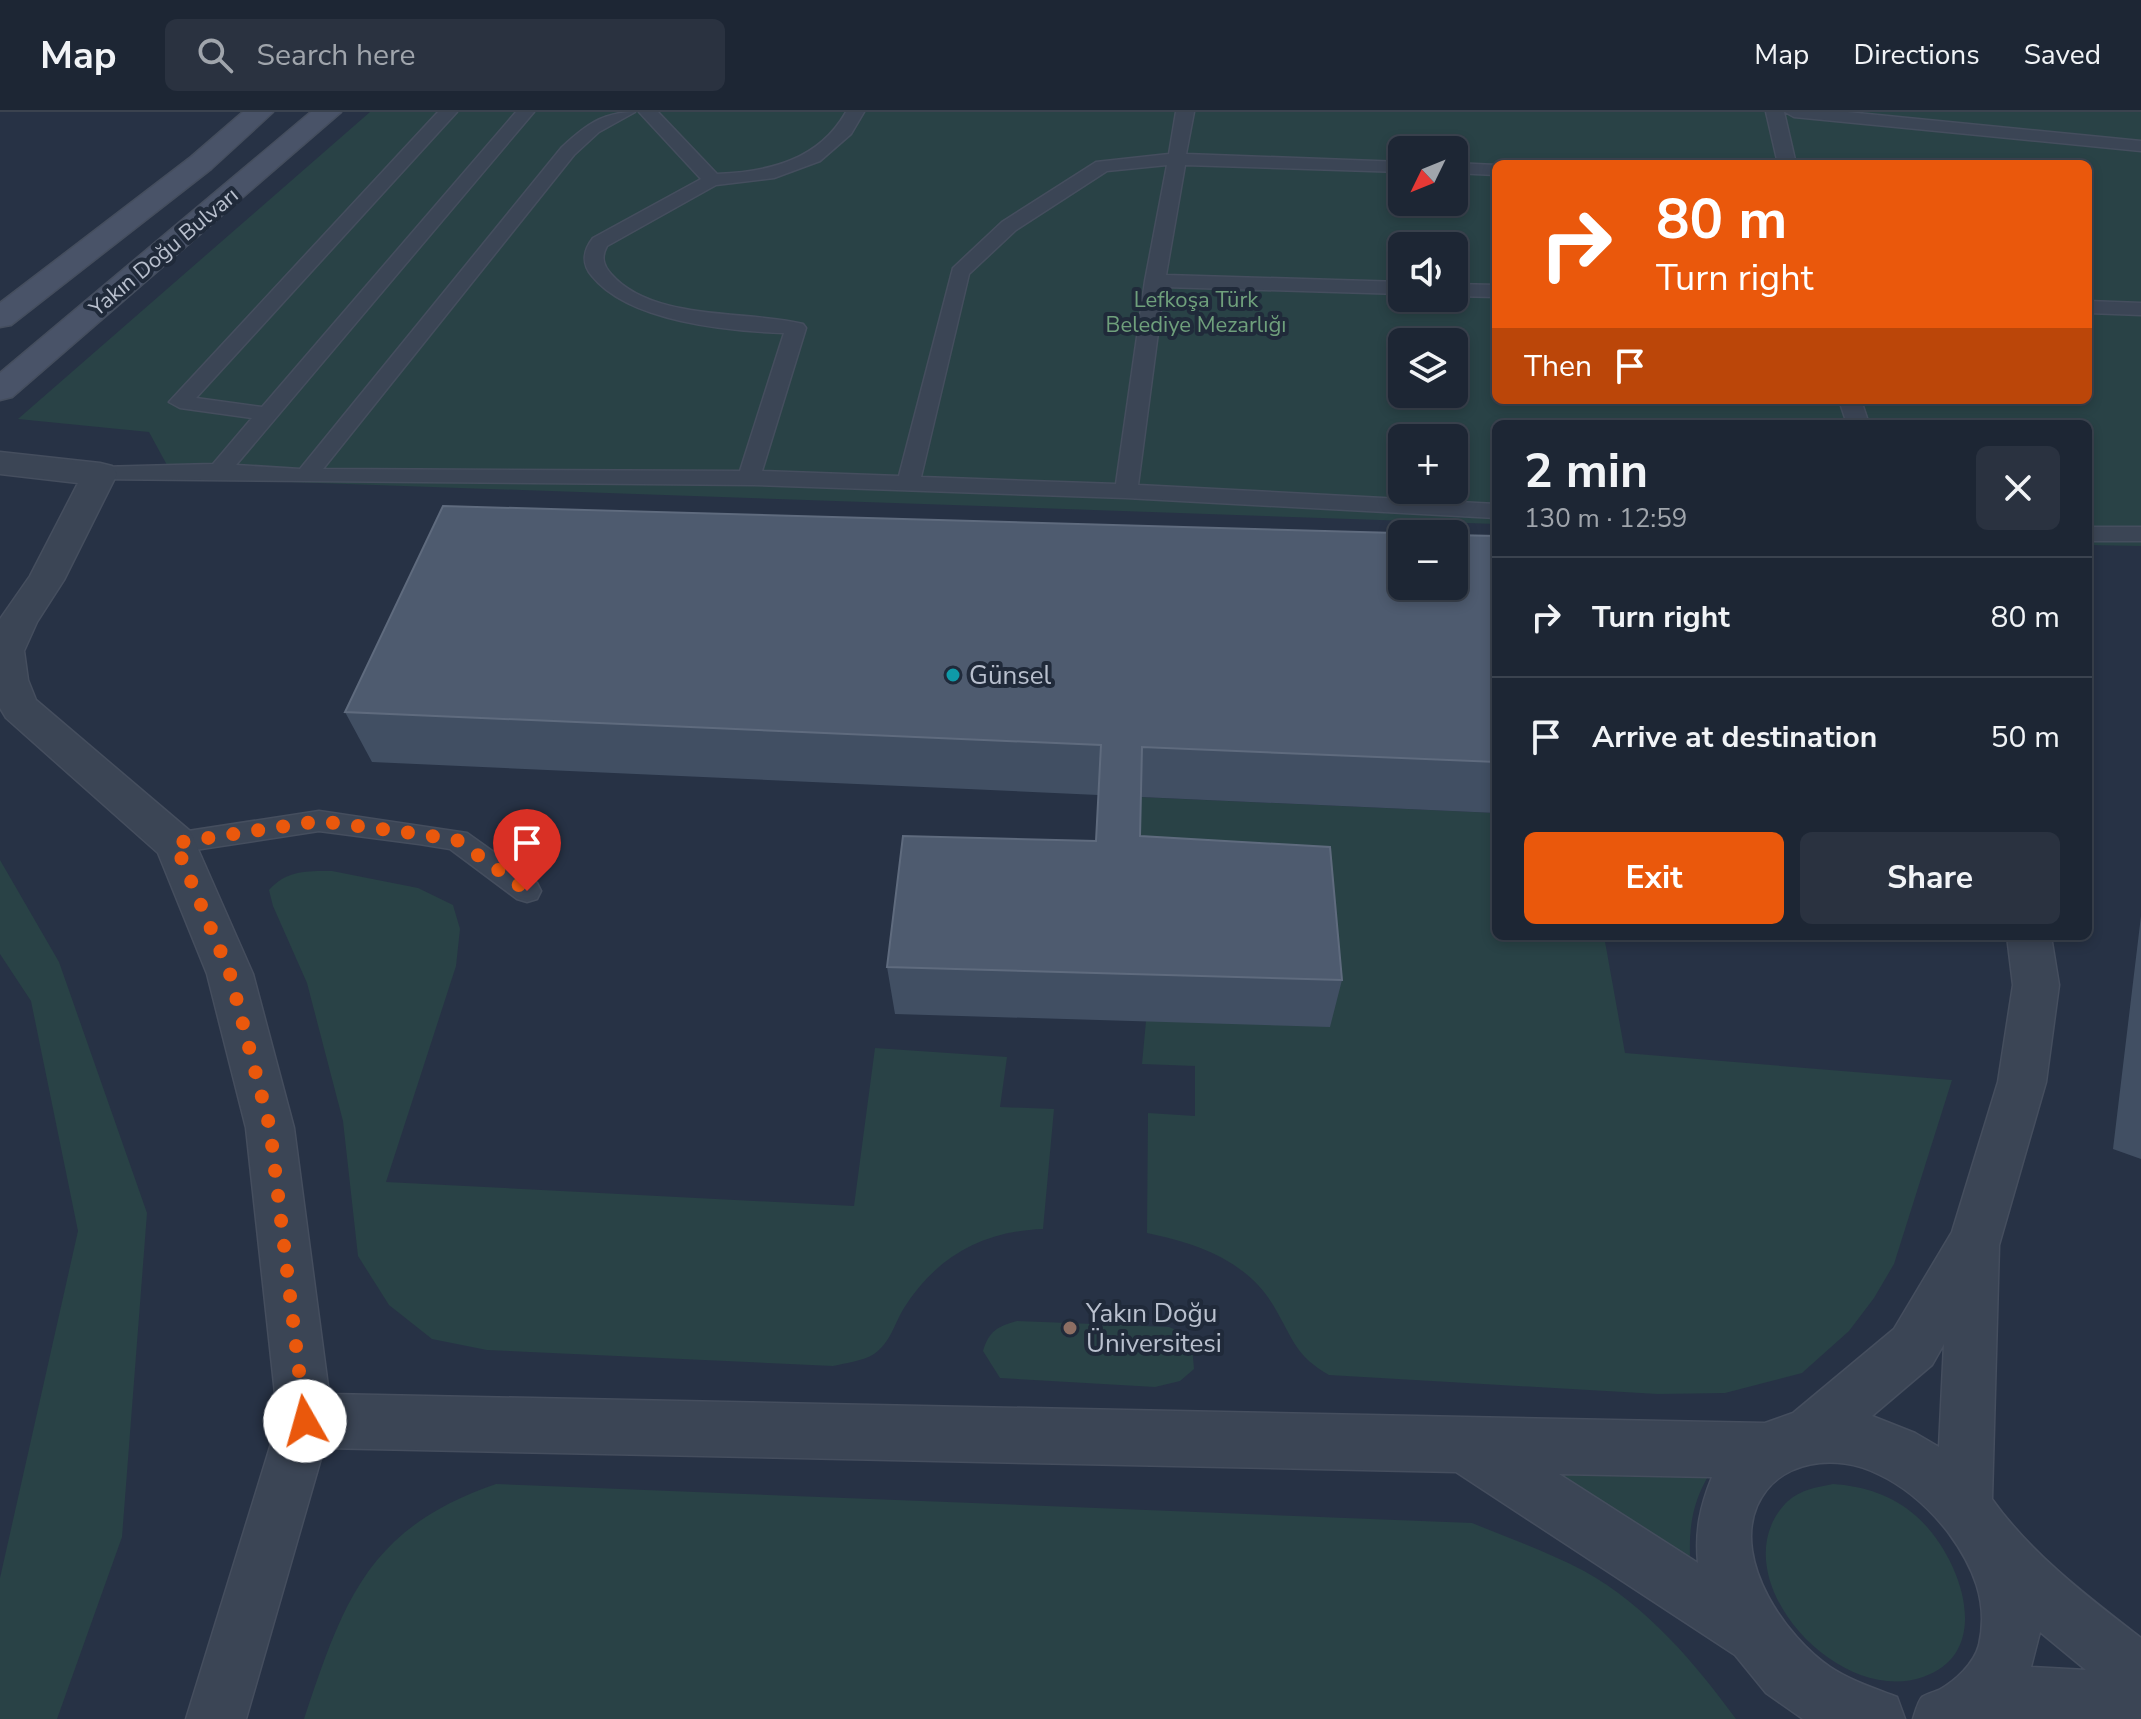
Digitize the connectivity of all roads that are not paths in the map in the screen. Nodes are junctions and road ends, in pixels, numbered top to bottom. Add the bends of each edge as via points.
1 (259, 112) edge
2 (327, 112) edge
3 (448, 112) edge
4 (525, 112) edge
5 (626, 112) edge
6 (648, 112) edge
7 (855, 112) edge
8 (1185, 112) edge
9 (1775, 112) edge
10 (1794, 112) edge
11 (2141, 146) edge
12 (1177, 159) junction
13 (1786, 160) edge
14 (1388, 167) edge
15 (1468, 169) edge
16 (1492, 170) edge
17 (712, 180) junction
18 (1155, 281) junction
19 (1388, 288) edge
20 (1468, 290) edge
21 (1492, 291) edge
22 (2092, 307) edge
23 (2141, 309) edge
24 (0, 318) edge
25 (0, 390) edge
26 (268, 414) junction
27 (0, 463) edge
28 (219, 471) junction
29 (100, 474) junction
30 (306, 476) junction
31 (754, 478) junction
32 (908, 483) junction
33 (1126, 491) junction
34 (1492, 511) edge
35 (2092, 534) edge
36 (2141, 534) edge
37 (175, 843) junction
38 (527, 891) dead end
39 (2030, 940) edge
40 (1975, 1241) junction
41 (305, 1421) junction
42 (1462, 1444) junction
43 (1786, 1444) junction
44 (1976, 1524) junction
45 (1754, 1633) junction
46 (2141, 1675) edge
47 (1808, 1702) edge
48 (1964, 1707) edge
49 (2141, 1712) edge
50 (216, 1719) edge
51 (1875, 1719) edge

1 - 24 main road, Yakın Doğu Bulvarı
2 - 25 main road, Yakın Doğu Bulvarı
3 - 26 lane via 180,402
4 - 26 lane
5 - 30 lane via 593,128 568,151
6 - 17 lane
7 - 17 lane via 841,135 817,156 748,179
8 - 12 lane
9 - 13 lane
10 - 11 lane
12 - 14 lane
12 - 18 lane
12 - 32 lane via 1102,166 1009,226 960,272
15 - 16 lane
17 - 31 lane via 600,242 593,256 605,282 639,301 732,324 796,328 751,471
18 - 19 lane
18 - 33 lane
20 - 21 lane
22 - 23 lane
26 - 28 lane
27 - 29 street
28 - 29 lane
28 - 30 lane
29 - 37 street via 46,580 19,619 5,651 8,680 20,708
30 - 31 lane
31 - 32 lane
32 - 33 lane
33 - 34 lane
35 - 36 lane
37 - 38 lane via 319,821 419,834 457,840
37 - 41 street via 230,974 270,1128
39 - 40 street via 2036,985 2022,1082
40 - 43 street via 1913,1347
40 - 44 street
41 - 42 street
41 - 50 street
42 - 43 street
42 - 45 street
43 - 44 street via 1838,1436 1871,1443 1936,1479
43 - 45 street via 1742,1475 1727,1508 1724,1548 1733,1591
44 - 46 street via 2071,1624
44 - 48 street via 2006,1584 2011,1626 2005,1664
45 - 47 street
47 - 51 street
48 - 49 street via 2100,1701

